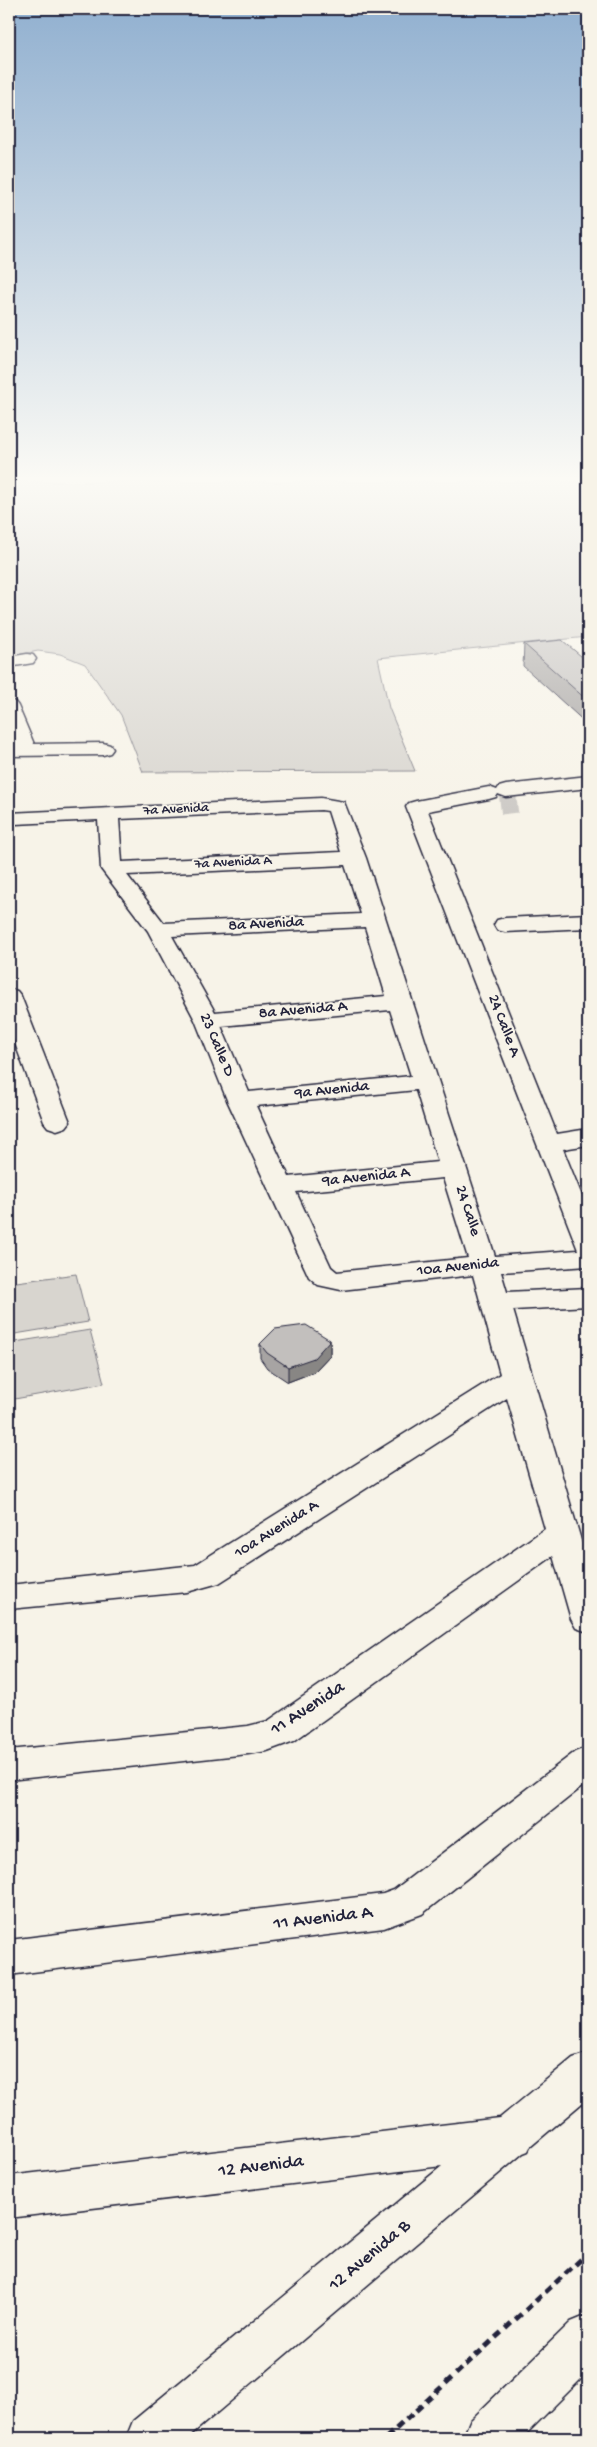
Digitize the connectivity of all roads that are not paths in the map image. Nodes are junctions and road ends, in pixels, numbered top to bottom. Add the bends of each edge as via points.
1 (27, 659) dead end
2 (9, 662) edge
3 (9, 706) edge
4 (103, 749) dead end
5 (18, 750) edge
6 (588, 782) edge
7 (588, 794) edge
8 (503, 798) junction
9 (337, 806) joint
10 (108, 814) junction
11 (15, 818) dead end
12 (355, 858) junction
13 (112, 869) junction
14 (374, 920) junction
15 (583, 921) edge
16 (505, 925) dead end
17 (158, 930) junction
18 (588, 943) edge
19 (9, 996) edge
20 (398, 1002) junction
21 (207, 1020) junction
22 (15, 1030) edge
23 (424, 1082) junction
24 (240, 1100) junction
25 (57, 1122) dead end
26 (588, 1137) edge
27 (551, 1150) junction
28 (588, 1153) edge
29 (453, 1170) junction
30 (280, 1186) junction
31 (588, 1245) edge
32 (588, 1258) edge
33 (484, 1265) junction
34 (328, 1279) joint
35 (588, 1297) edge
36 (496, 1302) junction
37 (516, 1378) junction
38 (562, 1533) junction
39 (9, 1597) edge
40 (588, 1619) edge
41 (588, 1762) edge
42 (9, 1765) edge
43 (9, 1958) edge
44 (588, 2072) edge
45 (513, 2137) junction
46 (9, 2196) edge
47 (588, 2339) edge
48 (493, 2436) edge
49 (150, 2438) edge

1 - 2 street
3 - 5 street
4 - 5 street
6 - 8 street
7 - 8 street
8 - 27 street, 24 Calle A via 419,813
9 - 10 street, 7a Avenida via 320,804
9 - 12 street, 24 Calle
10 - 11 street, 7a Avenida
10 - 13 street
12 - 13 street, 7a Avenida A
12 - 14 street, 24 Calle
13 - 17 street, 23 Calle D
14 - 17 street, 8a Avenida
14 - 20 street, 24 Calle
15 - 16 street
15 - 18 street
17 - 21 street, 23 Calle D
19 - 22 street
20 - 21 street, 8a Avenida A
20 - 23 street, 24 Calle
21 - 24 street, 23 Calle D
22 - 25 street
23 - 24 street, 9a Avenida
23 - 29 street, 24 Calle
24 - 30 street, 23 Calle D
26 - 27 street
27 - 28 street
27 - 31 street, 24 Calle A
29 - 30 street, 9a Avenida A
29 - 33 street, 24 Calle
30 - 34 street, 23 Calle D via 319,1271
32 - 33 street, 10a Avenida
33 - 34 street, 10a Avenida via 341,1281
33 - 36 street, 24 Calle
35 - 36 street
36 - 37 street, 24 Calle
37 - 38 street, 24 Calle
37 - 39 street, 10a Avenida A via 207,1574 187,1580
38 - 40 street, 24 Calle
38 - 42 street, 11 Avenida via 281,1731 267,1737
41 - 43 street, 11 Avenida A via 408,1902 384,1911
44 - 45 street, 12 Avenida B
45 - 46 street, 12 Avenida
45 - 49 street, 12 Avenida B
47 - 48 street

